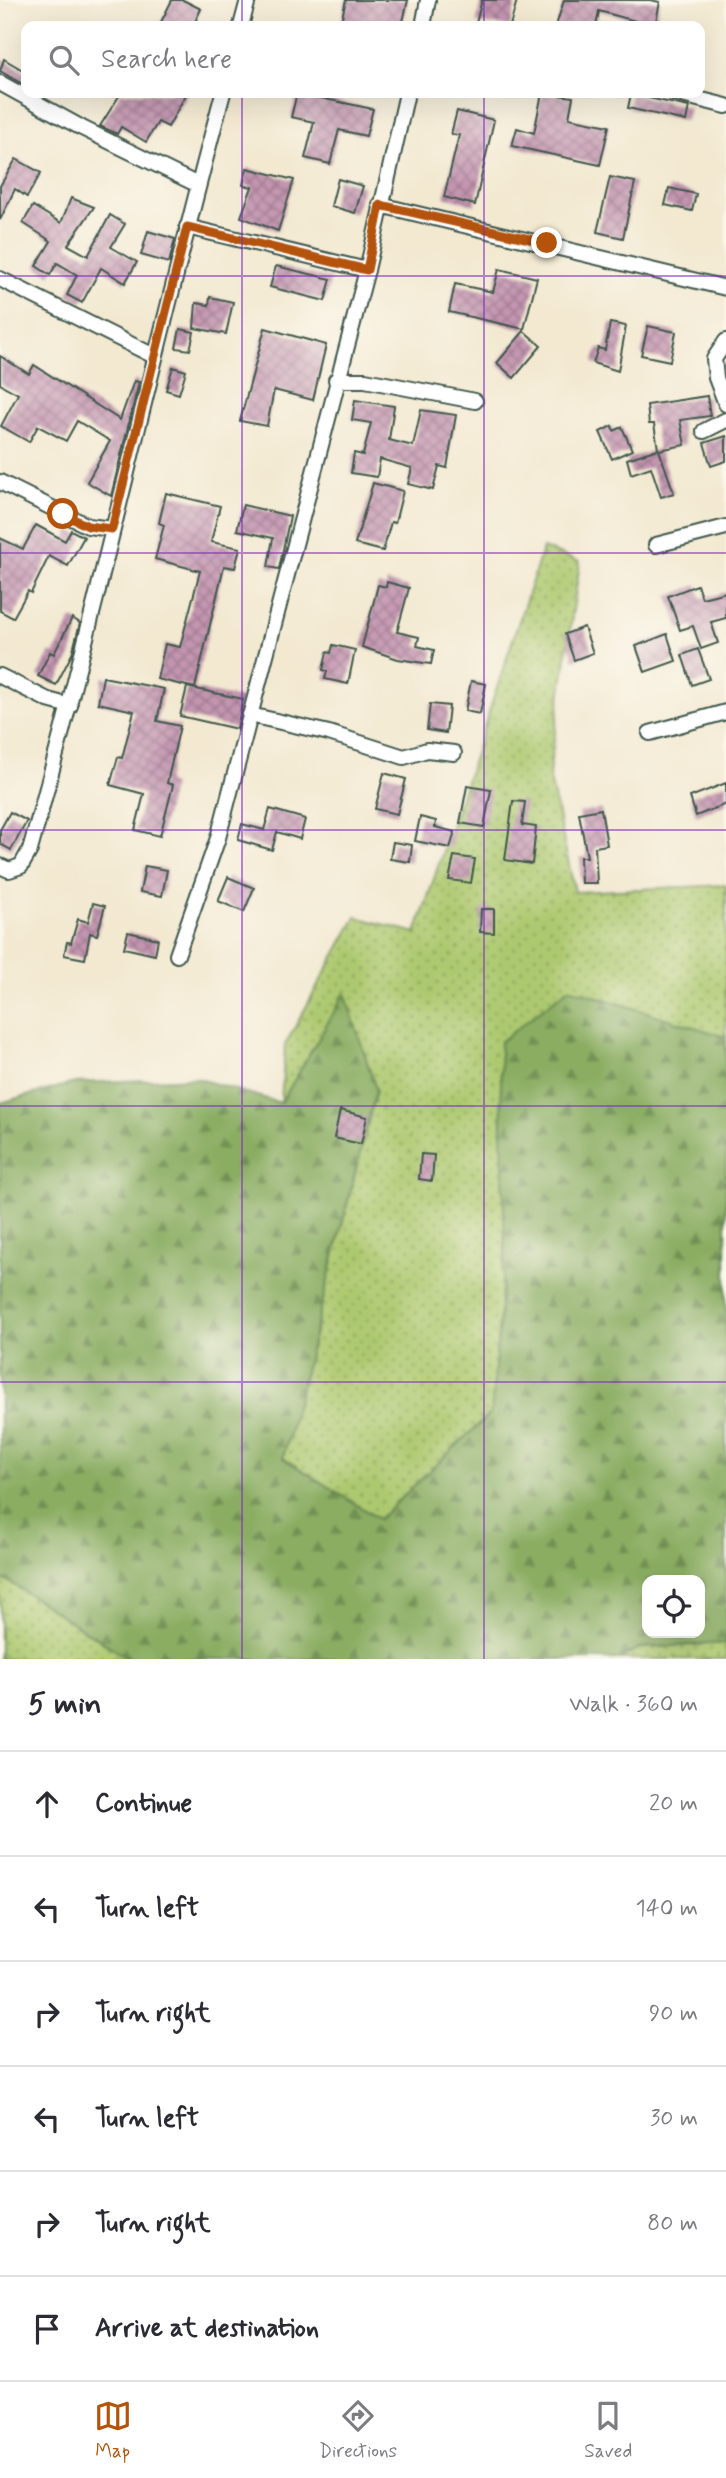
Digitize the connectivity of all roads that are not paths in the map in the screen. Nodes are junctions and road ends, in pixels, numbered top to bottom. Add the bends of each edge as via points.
1 (248, 0) edge
2 (428, 0) edge
3 (242, 21) edge
4 (424, 21) edge
5 (0, 83) edge
6 (21, 95) edge
7 (27, 98) edge
8 (222, 98) edge
9 (406, 98) edge
10 (694, 98) edge
11 (726, 106) edge
12 (198, 185) junction
13 (380, 205) junction
14 (187, 227) junction
15 (367, 270) junction
16 (0, 279) edge
17 (726, 288) edge
18 (726, 341) edge
19 (154, 356) junction
20 (336, 380) junction
21 (475, 401) dead end
22 (726, 404) edge
23 (726, 420) edge
24 (704, 431) dead end
25 (0, 482) edge
26 (726, 527) edge
27 (112, 529) junction
28 (656, 545) dead end
29 (0, 676) edge
30 (70, 706) junction
31 (726, 712) edge
32 (250, 716) junction
33 (650, 733) dead end
34 (454, 753) dead end
35 (0, 866) edge
36 (177, 955) dead end

1 - 3 street
2 - 4 street
5 - 6 street
7 - 12 street
8 - 12 street
9 - 13 street
10 - 11 street
12 - 14 street
13 - 15 street
13 - 17 street
14 - 15 street
14 - 19 street
15 - 20 street
16 - 19 street
18 - 22 street via 714,359
19 - 27 street
20 - 21 street via 365,380
20 - 32 street
23 - 24 street
25 - 27 street via 88,526
26 - 28 street
27 - 30 street
29 - 30 street
30 - 35 street via 30,850 21,866 9,870
31 - 33 street
32 - 34 street via 329,733 404,757 427,750
32 - 36 street via 218,838

